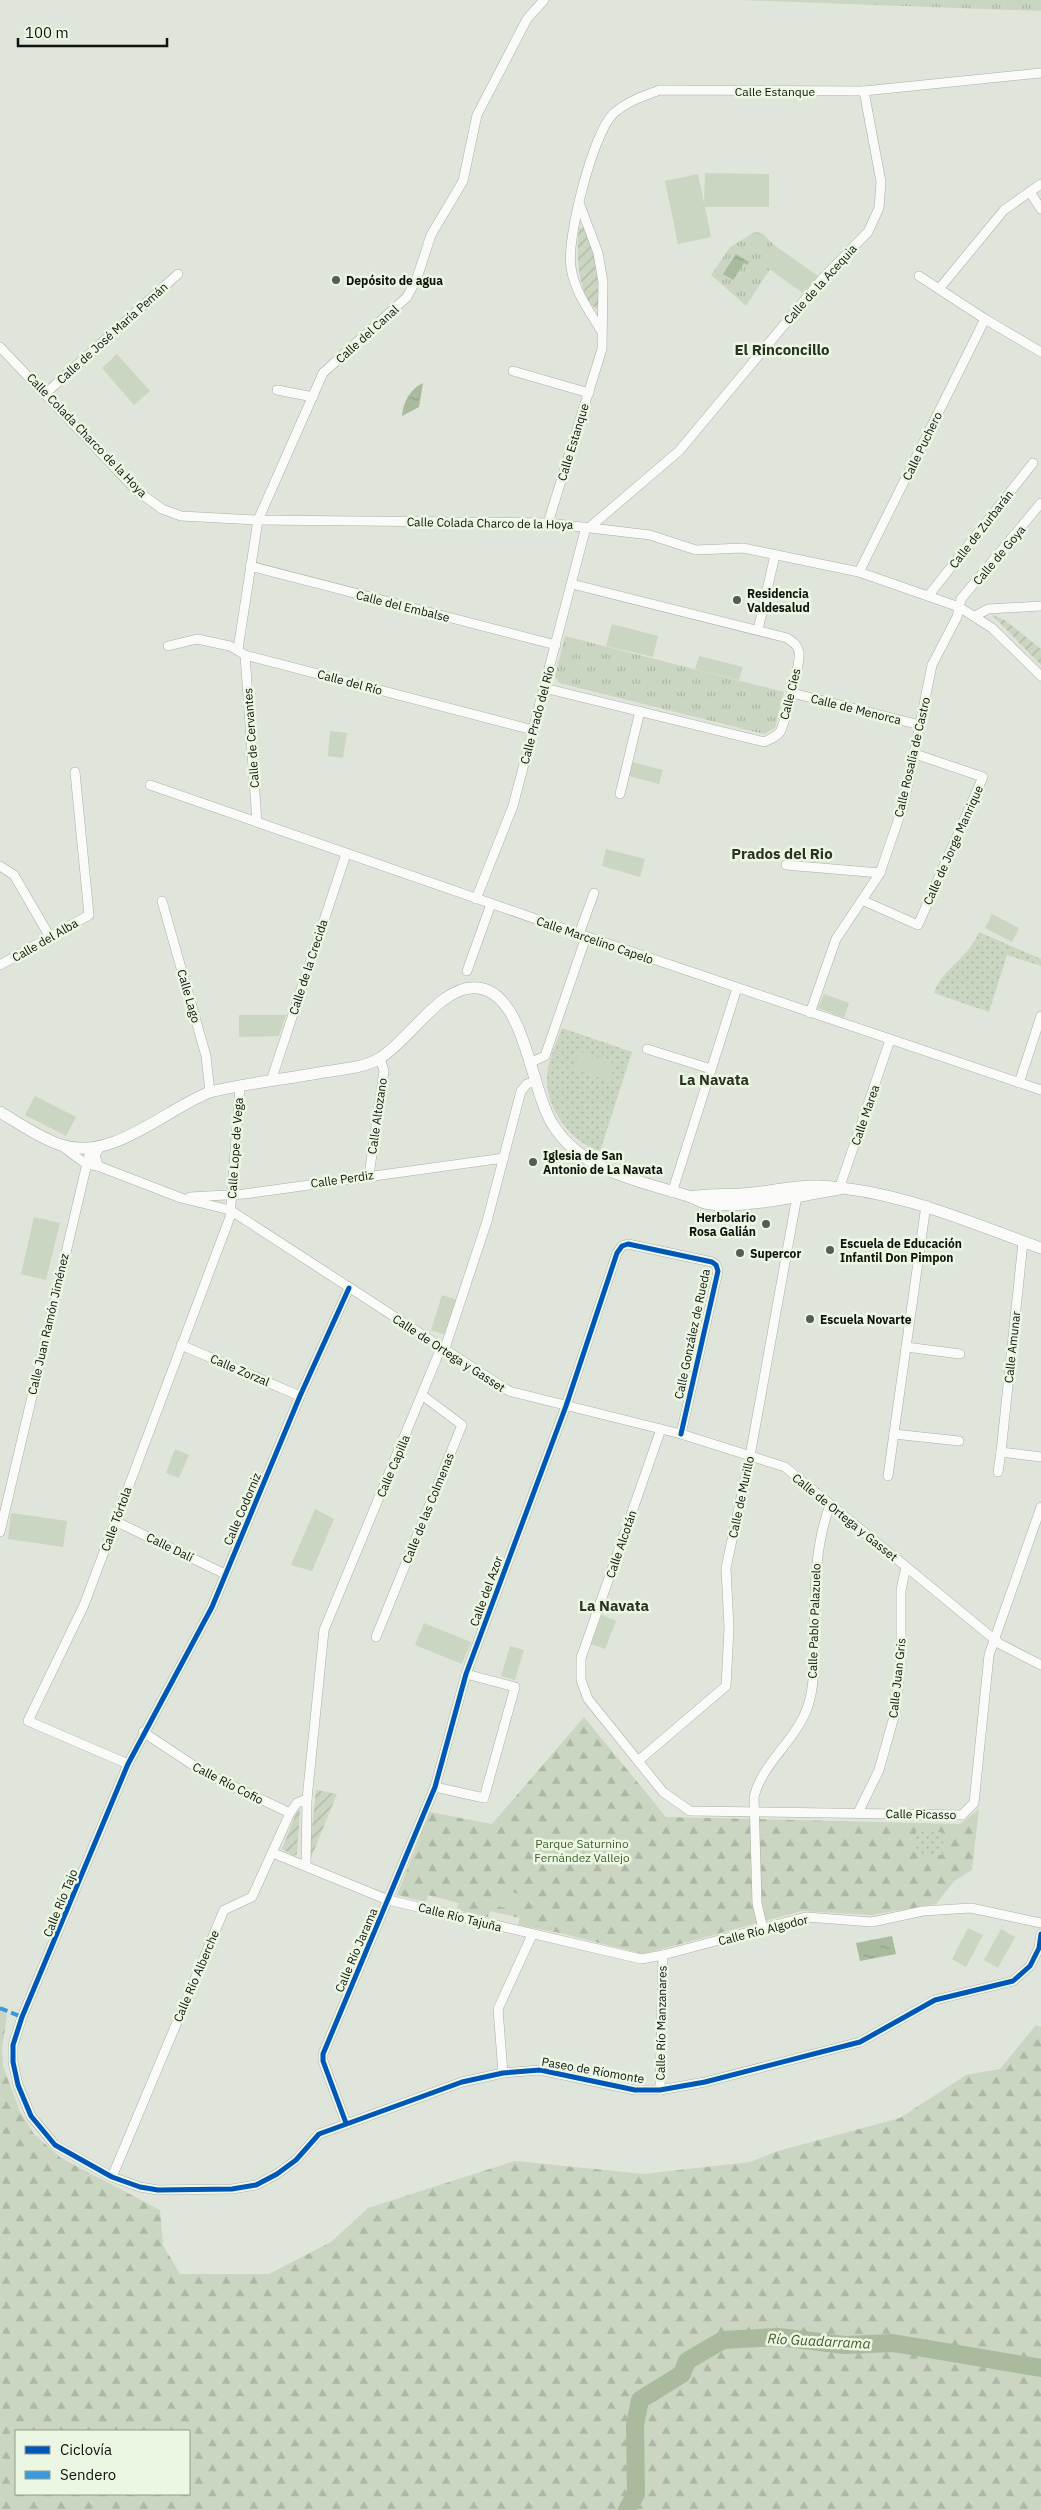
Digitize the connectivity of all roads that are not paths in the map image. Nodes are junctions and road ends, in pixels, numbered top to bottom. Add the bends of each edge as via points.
1 (544, 0) edge
2 (1041, 73) edge
3 (864, 91) junction
4 (1041, 184) edge
5 (1030, 192) junction
6 (580, 206) junction
7 (1041, 209) edge
8 (178, 274) dead end
9 (919, 276) dead end
10 (939, 289) junction
11 (985, 319) junction
12 (602, 332) junction
13 (0, 347) edge
14 (1040, 350) edge
15 (512, 371) dead end
16 (277, 390) dead end
17 (46, 393) junction
18 (589, 393) junction
19 (312, 397) junction
20 (1033, 463) dead end
21 (1041, 504) edge
22 (258, 520) junction
23 (548, 523) junction
24 (588, 527) junction
25 (775, 555) junction
26 (250, 566) junction
27 (859, 572) junction
28 (572, 584) junction
29 (928, 595) junction
30 (1041, 606) edge
31 (959, 607) junction
32 (975, 616) junction
33 (758, 630) junction
34 (556, 645) junction
35 (168, 646) dead end
36 (242, 652) junction
37 (1041, 676) edge
38 (544, 688) junction
39 (792, 694) junction
40 (640, 711) junction
41 (920, 725) junction
42 (534, 730) junction
43 (915, 754) junction
44 (75, 772) dead end
45 (150, 785) dead end
46 (620, 794) dead end
47 (257, 822) junction
48 (346, 854) junction
49 (786, 864) dead end
50 (0, 866) edge
51 (880, 874) junction
52 (594, 893) dead end
53 (476, 899) junction
54 (162, 901) dead end
55 (864, 901) junction
56 (491, 904) junction
57 (583, 936) junction
58 (50, 937) junction
59 (0, 966) edge
60 (467, 971) dead end
61 (737, 988) junction
62 (810, 1013) junction
63 (1041, 1016) edge
64 (890, 1040) junction
65 (647, 1049) dead end
66 (380, 1058) junction
67 (529, 1063) junction
68 (712, 1069) junction
69 (271, 1081) junction
70 (536, 1081) junction
71 (1019, 1083) junction
72 (240, 1086) junction
73 (1041, 1090) edge
74 (210, 1092) junction
75 (0, 1112) edge
76 (100, 1147) junction
77 (86, 1156) junction
78 (504, 1158) junction
79 (98, 1166) junction
80 (369, 1175) junction
81 (820, 1186) junction
82 (839, 1189) junction
83 (672, 1193) junction
84 (745, 1194) junction
85 (231, 1195) junction
86 (798, 1196) junction
87 (691, 1197) junction
88 (181, 1198) junction
89 (704, 1203) junction
90 (926, 1205) junction
91 (230, 1210) junction
92 (1023, 1242) junction
93 (1041, 1248) edge
94 (349, 1288) junction
95 (180, 1345) junction
96 (906, 1347) junction
97 (441, 1348) junction
98 (960, 1354) dead end
99 (422, 1395) junction
100 (300, 1396) junction
101 (566, 1406) junction
102 (661, 1429) junction
103 (681, 1434) junction
104 (894, 1434) junction
105 (959, 1441) dead end
106 (1000, 1452) junction
107 (750, 1456) junction
108 (1041, 1457) edge
109 (998, 1472) dead end
110 (888, 1476) dead end
111 (4, 1493) edge
112 (830, 1505) junction
113 (1041, 1507) edge
114 (115, 1521) junction
115 (0, 1532) edge
116 (906, 1567) junction
117 (226, 1574) junction
118 (376, 1637) dead end
119 (993, 1638) junction
120 (1041, 1665) edge
121 (466, 1674) junction
122 (143, 1732) junction
123 (638, 1761) junction
124 (128, 1764) junction
125 (436, 1787) junction
126 (307, 1799) junction
127 (754, 1812) junction
128 (290, 1813) junction
129 (858, 1813) junction
130 (273, 1853) junction
131 (306, 1866) junction
132 (388, 1900) junction
133 (1041, 1923) edge
134 (764, 1929) junction
135 (1041, 1934) edge
136 (532, 1935) junction
137 (663, 1955) junction
138 (503, 2074) junction
139 (18, 2085) joint
140 (660, 2090) junction
141 (346, 2123) junction
142 (112, 2177) junction

1 - 19 street, Calle del Canal via 527,19 477,115 462,181 431,235 407,297 323,373
2 - 3 street, Calle Estanque
3 - 6 street, Calle Estanque via 660,90 636,98 612,115 598,135
3 - 24 street, Calle de la Acequia via 881,182 879,208 868,232 824,277 679,451
4 - 5 street
5 - 7 street
5 - 10 street via 1004,210
6 - 12 street, Calle Estanque via 598,253 603,282
6 - 12 street, Calle Estanque via 570,248 571,267 576,286
8 - 17 street, Calle de José María Pemán
9 - 10 street
10 - 11 street
11 - 14 street
11 - 27 street, Calle Puchero
12 - 18 street, Calle Estanque via 602,348
13 - 17 street, Calle Colada Charco de la Hoya
15 - 18 street
16 - 19 street
17 - 22 street, Calle Colada Charco de la Hoya via 136,490 162,509 181,516
18 - 23 street, Calle Estanque
19 - 22 street, Calle del Canal
20 - 29 street, Calle de Zurbarán
21 - 31 street, Calle de Goya via 962,599
22 - 23 street, Calle Colada Charco de la Hoya
22 - 26 street, Calle del Canal
23 - 24 street, Calle Colada Charco de la Hoya
24 - 25 street, Calle Colada Charco de la Hoya via 650,535 696,550 743,548
24 - 28 street, Calle Prado del Río
25 - 27 street, Calle Colada Charco de la Hoya
25 - 33 street
26 - 34 street, Calle del Embalse
26 - 36 street, Calle del Canal
27 - 29 street, Calle Colada Charco de la Hoya
28 - 33 street, Calle Cíes
28 - 34 street, Calle Prado del Río
29 - 31 street, Calle Colada Charco de la Hoya
30 - 32 street via 988,609
31 - 32 street, Calle Colada Charco de la Hoya
31 - 41 street, Calle Rosalía de Castro via 932,665
32 - 37 street, Calle Colada Charco de la Hoya via 992,628
33 - 39 street, Calle Cíes via 796,643 800,654
34 - 38 street, Calle Prado del Río
35 - 36 street, Calle del Río via 197,639
36 - 42 street, Calle del Río
36 - 47 street, Calle de Cervantes
38 - 40 street, Calle Cíes
38 - 42 street, Calle Prado del Río
39 - 40 street, Calle Cíes via 781,730 764,742
39 - 41 street, Calle de Menorca
40 - 46 street
41 - 43 street, Calle Rosalía de Castro
42 - 53 street, Calle Prado del Río via 513,806
43 - 51 street, Calle Rosalía de Castro via 904,803
43 - 55 street, Calle de Jorge Manrique via 984,777 918,925
44 - 58 street, Calle del Alba via 89,914
45 - 47 street, Calle Marcelino Capelo
47 - 48 street, Calle Marcelino Capelo
48 - 53 street, Calle Marcelino Capelo
48 - 69 street, Calle de la Crecida
49 - 51 street
50 - 58 street via 14,875
51 - 55 street, Calle Rosalía de Castro
52 - 57 street
53 - 56 street, Calle Marcelino Capelo
54 - 74 street, Calle Lago via 206,1056
55 - 62 street, Calle Rosalía de Castro via 836,939
56 - 57 street, Calle Marcelino Capelo
56 - 60 street
57 - 61 street, Calle Marcelino Capelo
57 - 67 street via 545,1056
58 - 59 street, Calle del Alba
61 - 62 street, Calle Marcelino Capelo
61 - 68 street
62 - 64 street, Calle Marcelino Capelo
63 - 71 street
64 - 71 street, Calle Marcelino Capelo
64 - 82 street, Calle Marea
65 - 68 street
66 - 67 main road via 406,1038 448,996 472,987 491,992 508,1006
66 - 69 main road via 353,1068
66 - 80 street, Calle Altozano via 384,1071
67 - 70 main road
68 - 83 street
69 - 72 main road
70 - 78 street, Calle Capilla via 527,1084 522,1091
70 - 83 main road via 555,1128 570,1145 608,1170
71 - 73 street, Calle Marcelino Capelo
72 - 74 main road
72 - 85 street, Calle Lope de Vega
74 - 76 main road via 185,1102 124,1138
75 - 77 main road
76 - 77 main road
76 - 79 street via 95,1155
77 - 79 street, Calle Perdiz
77 - 111 street, Calle Juan Ramón Jiménez
78 - 80 street, Calle Perdiz
78 - 97 street, Calle Capilla via 446,1345
79 - 88 street, Calle Perdiz
80 - 85 street, Calle Perdiz
81 - 82 main road
81 - 84 main road
81 - 86 main road
82 - 86 main road
82 - 90 main road
83 - 87 main road
84 - 86 main road via 759,1196 793,1192
84 - 87 main road
84 - 89 main road
85 - 88 street, Calle Perdiz
85 - 91 street, Calle Lope de Vega
86 - 89 main road via 733,1204
86 - 107 street, Calle de Murillo
87 - 89 main road
88 - 91 street, Calle Perdiz
90 - 92 main road
90 - 96 street
91 - 94 street, Calle de Ortega y Gasset
91 - 95 street, Calle Tórtola
92 - 93 main road
92 - 106 street, Calle Amunar
94 - 97 street, Calle de Ortega y Gasset
94 - 100 street, Calle Codorniz
95 - 100 street, Calle Zorzal
95 - 114 street, Calle Tórtola
96 - 98 street
96 - 104 street
97 - 99 street, Calle Capilla
97 - 101 street, Calle de Ortega y Gasset via 509,1391
99 - 118 street, Calle de las Colmenas via 462,1425
99 - 126 street, Calle Capilla via 324,1630
100 - 117 street, Calle Codorniz
101 - 102 street, Calle de Ortega y Gasset
101 - 103 street, Calle González de Rueda via 622,1246 628,1244 712,1262 718,1271
101 - 121 street, Calle del Azor
102 - 103 street, Calle de Ortega y Gasset
102 - 123 street, Calle Alcotán via 581,1658 581,1680 588,1699
103 - 107 street, Calle de Ortega y Gasset
104 - 105 street
104 - 110 street
106 - 108 street
106 - 109 street, Calle Amunar
107 - 112 street, Calle de Ortega y Gasset via 785,1467
107 - 123 street, Calle de Murillo via 726,1568 729,1628 726,1686
111 - 115 street, Calle Juan Ramón Jiménez
112 - 116 street, Calle de Ortega y Gasset
112 - 127 street, Calle Pablo Palazuelo via 815,1566 814,1672 808,1705 796,1733 758,1782
113 - 119 street, Calle Picasso
114 - 117 street, Calle Dalí
114 - 124 street, Calle Tórtola via 84,1605 28,1722
116 - 119 street, Calle de Ortega y Gasset
116 - 129 street, Calle Juan Gris via 901,1590 901,1659 895,1712 879,1770
117 - 122 street, Calle Codorniz via 212,1607
119 - 120 street, Calle de Ortega y Gasset
119 - 129 street, Calle Picasso via 974,1803 962,1815
121 - 125 street, Calle del Azor
121 - 125 street via 515,1687 484,1798
122 - 124 street, Calle Río Tajo
122 - 128 street, Calle Río Cofio via 205,1774
123 - 127 street, Calle Picasso via 663,1792 690,1811
124 - 139 street, Calle Río Tajo via 22,2017 14,2045 13,2062
125 - 132 street, Calle Río Jarama
126 - 128 street, Calle Río Alberche via 297,1803
126 - 131 street, Calle Capilla
127 - 129 street, Calle Picasso
127 - 134 street, Calle Pablo Palazuelo via 757,1903
128 - 130 street, Calle Río Alberche
130 - 131 street
130 - 142 street, Calle Río Alberche via 252,1897 224,1910
131 - 132 street
132 - 136 street, Calle Río Tajuña
132 - 141 street, Calle Río Jarama via 323,2054
133 - 134 street, Calle Río Algodor via 971,1908 923,1911 872,1922 806,1917
134 - 137 street, Calle Río Algodor
135 - 140 street, Paseo de Ríomonte via 1039,1948 1030,1966 1013,1981 934,2000 860,2042 705,2082
136 - 137 street, Calle Río Tajuña via 641,1959
136 - 138 street via 498,2009
137 - 140 street, Calle Río Manzanares
138 - 140 street, Paseo de Ríomonte via 540,2070 635,2090
138 - 141 street, Paseo de Ríomonte via 462,2082
139 - 142 street, Paseo de Ríomonte via 31,2116 55,2145
141 - 142 street, Paseo de Ríomonte via 319,2134 296,2160 256,2185 213,2191 158,2190

